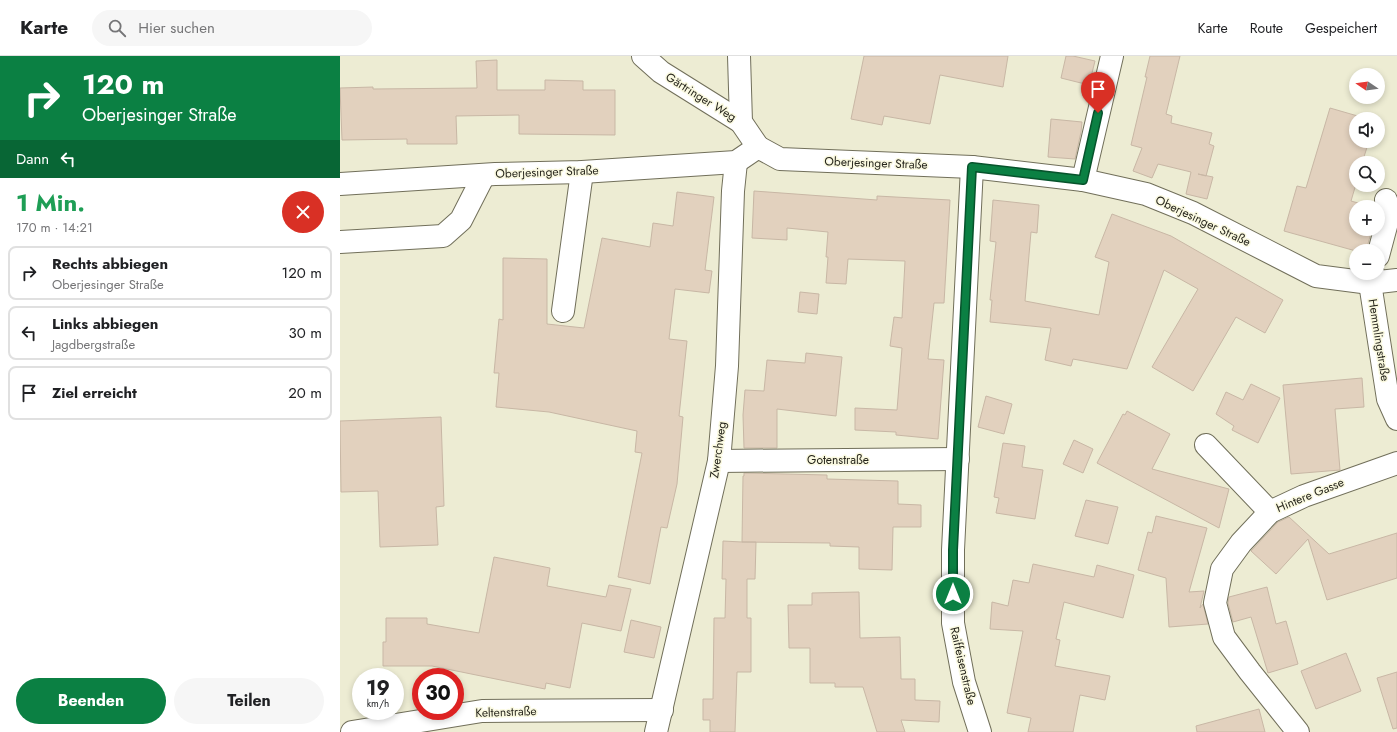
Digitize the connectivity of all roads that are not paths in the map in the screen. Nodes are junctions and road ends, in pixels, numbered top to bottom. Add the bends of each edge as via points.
1 (643, 56) edge
2 (739, 56) edge
3 (1112, 56) edge
4 (741, 122) junction
5 (758, 147) junction
6 (736, 162) junction
7 (972, 167) junction
8 (582, 172) junction
9 (484, 175) junction
10 (1083, 180) junction
11 (340, 184) edge
12 (1386, 200) dead end
13 (340, 242) edge
14 (1381, 244) edge
15 (1349, 277) edge
16 (1385, 279) edge
17 (1372, 280) edge
18 (1397, 280) edge
19 (564, 311) dead end
20 (1392, 397) edge
21 (1397, 419) edge
22 (1206, 445) dead end
23 (958, 459) junction
24 (719, 460) junction
25 (1397, 463) edge
26 (1270, 512) junction
27 (662, 710) junction
28 (365, 731) edge
29 (656, 732) edge
30 (980, 732) edge
31 (1298, 732) edge

1 - 4 street, Gärtringer Weg via 661,72
2 - 4 street
3 - 10 street
4 - 5 street
5 - 6 street
5 - 7 street, Oberjesinger Straße via 780,159
6 - 8 street, Oberjesinger Straße
6 - 24 street, Zwerchweg via 732,191 727,366
7 - 10 street, Oberjesinger Straße
7 - 23 street, Raiffeisenstraße
8 - 9 street, Oberjesinger Straße
8 - 19 street
9 - 11 street, Oberjesinger Straße
9 - 13 street via 461,220 443,236
10 - 15 street, Oberjesinger Straße via 1146,194 1186,210 1316,276
12 - 14 street via 1390,211
16 - 18 street, Oberjesinger Straße
17 - 20 street, Hemmlingstraße
20 - 21 street, Hemmlingstraße
22 - 26 street
23 - 24 street, Gotenstraße
23 - 30 street, Raiffeisenstraße via 953,550 953,623 964,682
24 - 27 street, Zwerchweg
25 - 26 street, Hintere Gasse via 1304,496
26 - 31 street, Hintere Gasse via 1241,542 1222,569 1215,603 1224,637
27 - 28 street, Keltenstraße via 482,711
27 - 29 street, Zwerchweg

